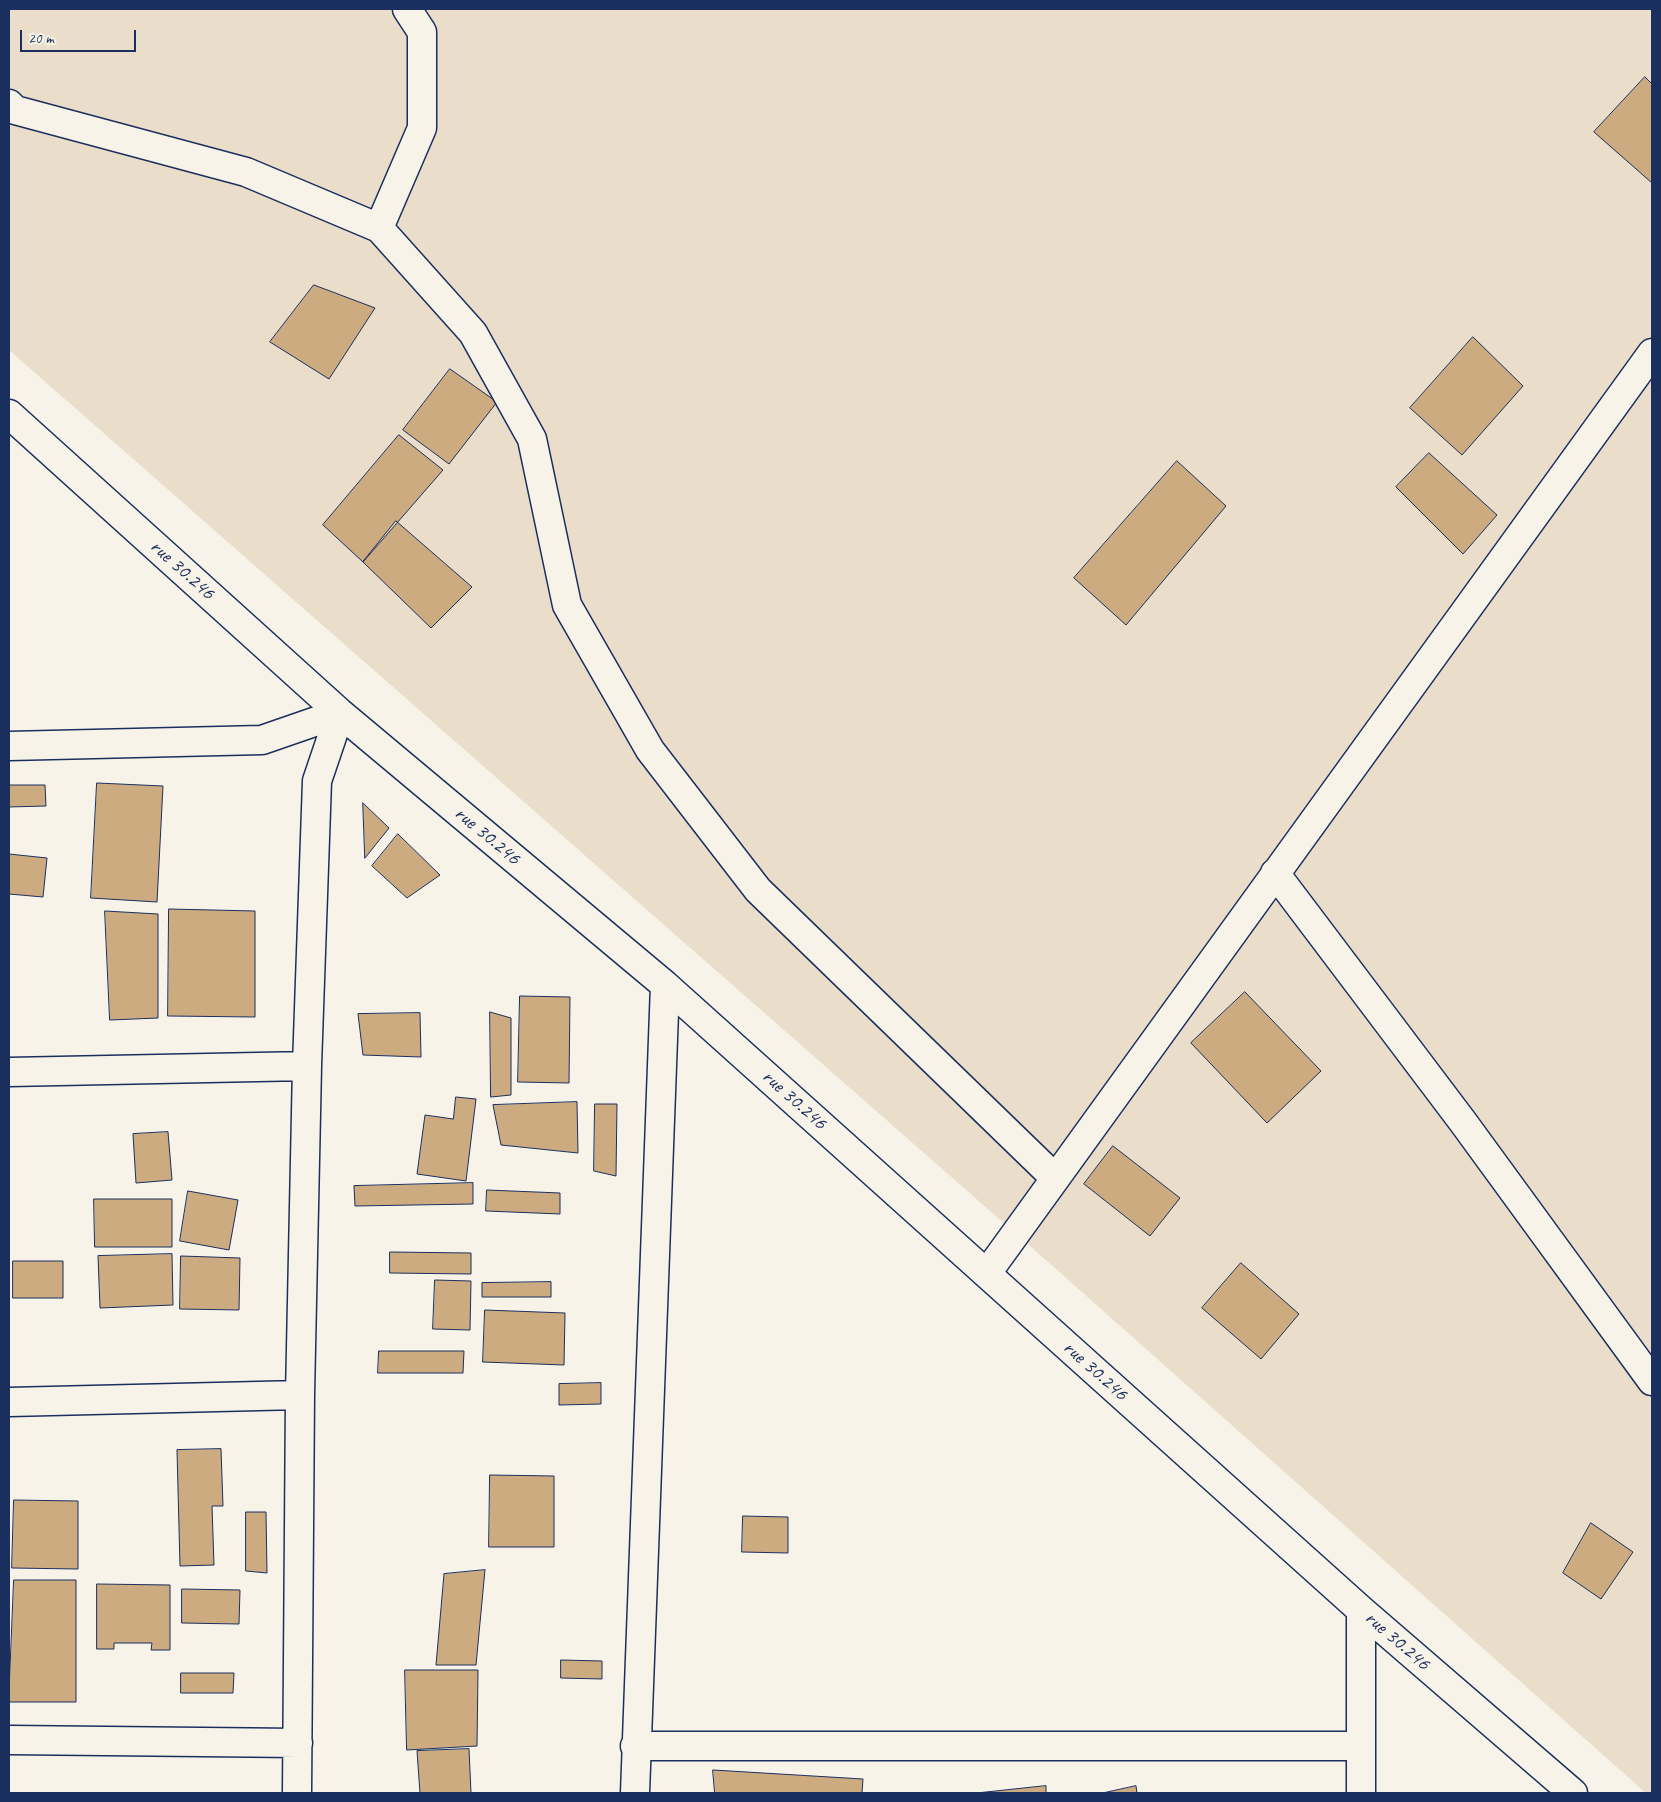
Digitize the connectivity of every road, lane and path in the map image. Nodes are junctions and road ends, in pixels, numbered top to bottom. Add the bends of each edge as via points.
1 (407, 9) edge
2 (9, 104) edge
3 (379, 228) junction
4 (1652, 354) edge
5 (9, 414) edge
6 (340, 713) junction
7 (9, 746) edge
8 (1275, 873) junction
9 (665, 985) junction
10 (307, 1066) junction
11 (9, 1072) edge
12 (1055, 1178) junction
13 (987, 1273) junction
14 (1652, 1381) edge
15 (300, 1395) junction
16 (9, 1402) edge
17 (1361, 1610) junction
18 (9, 1740) edge
19 (298, 1743) junction
20 (635, 1746) junction
21 (1361, 1746) junction
22 (297, 1793) edge
23 (635, 1793) edge
24 (1360, 1793) edge
25 (1573, 1793) edge

1 - 3 street via 422,32 422,128
2 - 3 street via 15,110 246,172
3 - 12 street via 474,333 532,439 567,605 650,750 758,890
4 - 8 street
5 - 6 street, rue 30.246
6 - 7 street via 262,740
6 - 9 street, rue 30.246
6 - 10 street via 317,781
8 - 12 street
8 - 14 street via 1463,1122
9 - 13 street, rue 30.246
9 - 20 street
10 - 11 street
10 - 15 street
12 - 13 street
13 - 17 street, rue 30.246
15 - 16 street
15 - 19 street
17 - 21 street
17 - 25 street, rue 30.246
18 - 19 street
19 - 22 street
20 - 21 street
20 - 23 street
21 - 24 street

